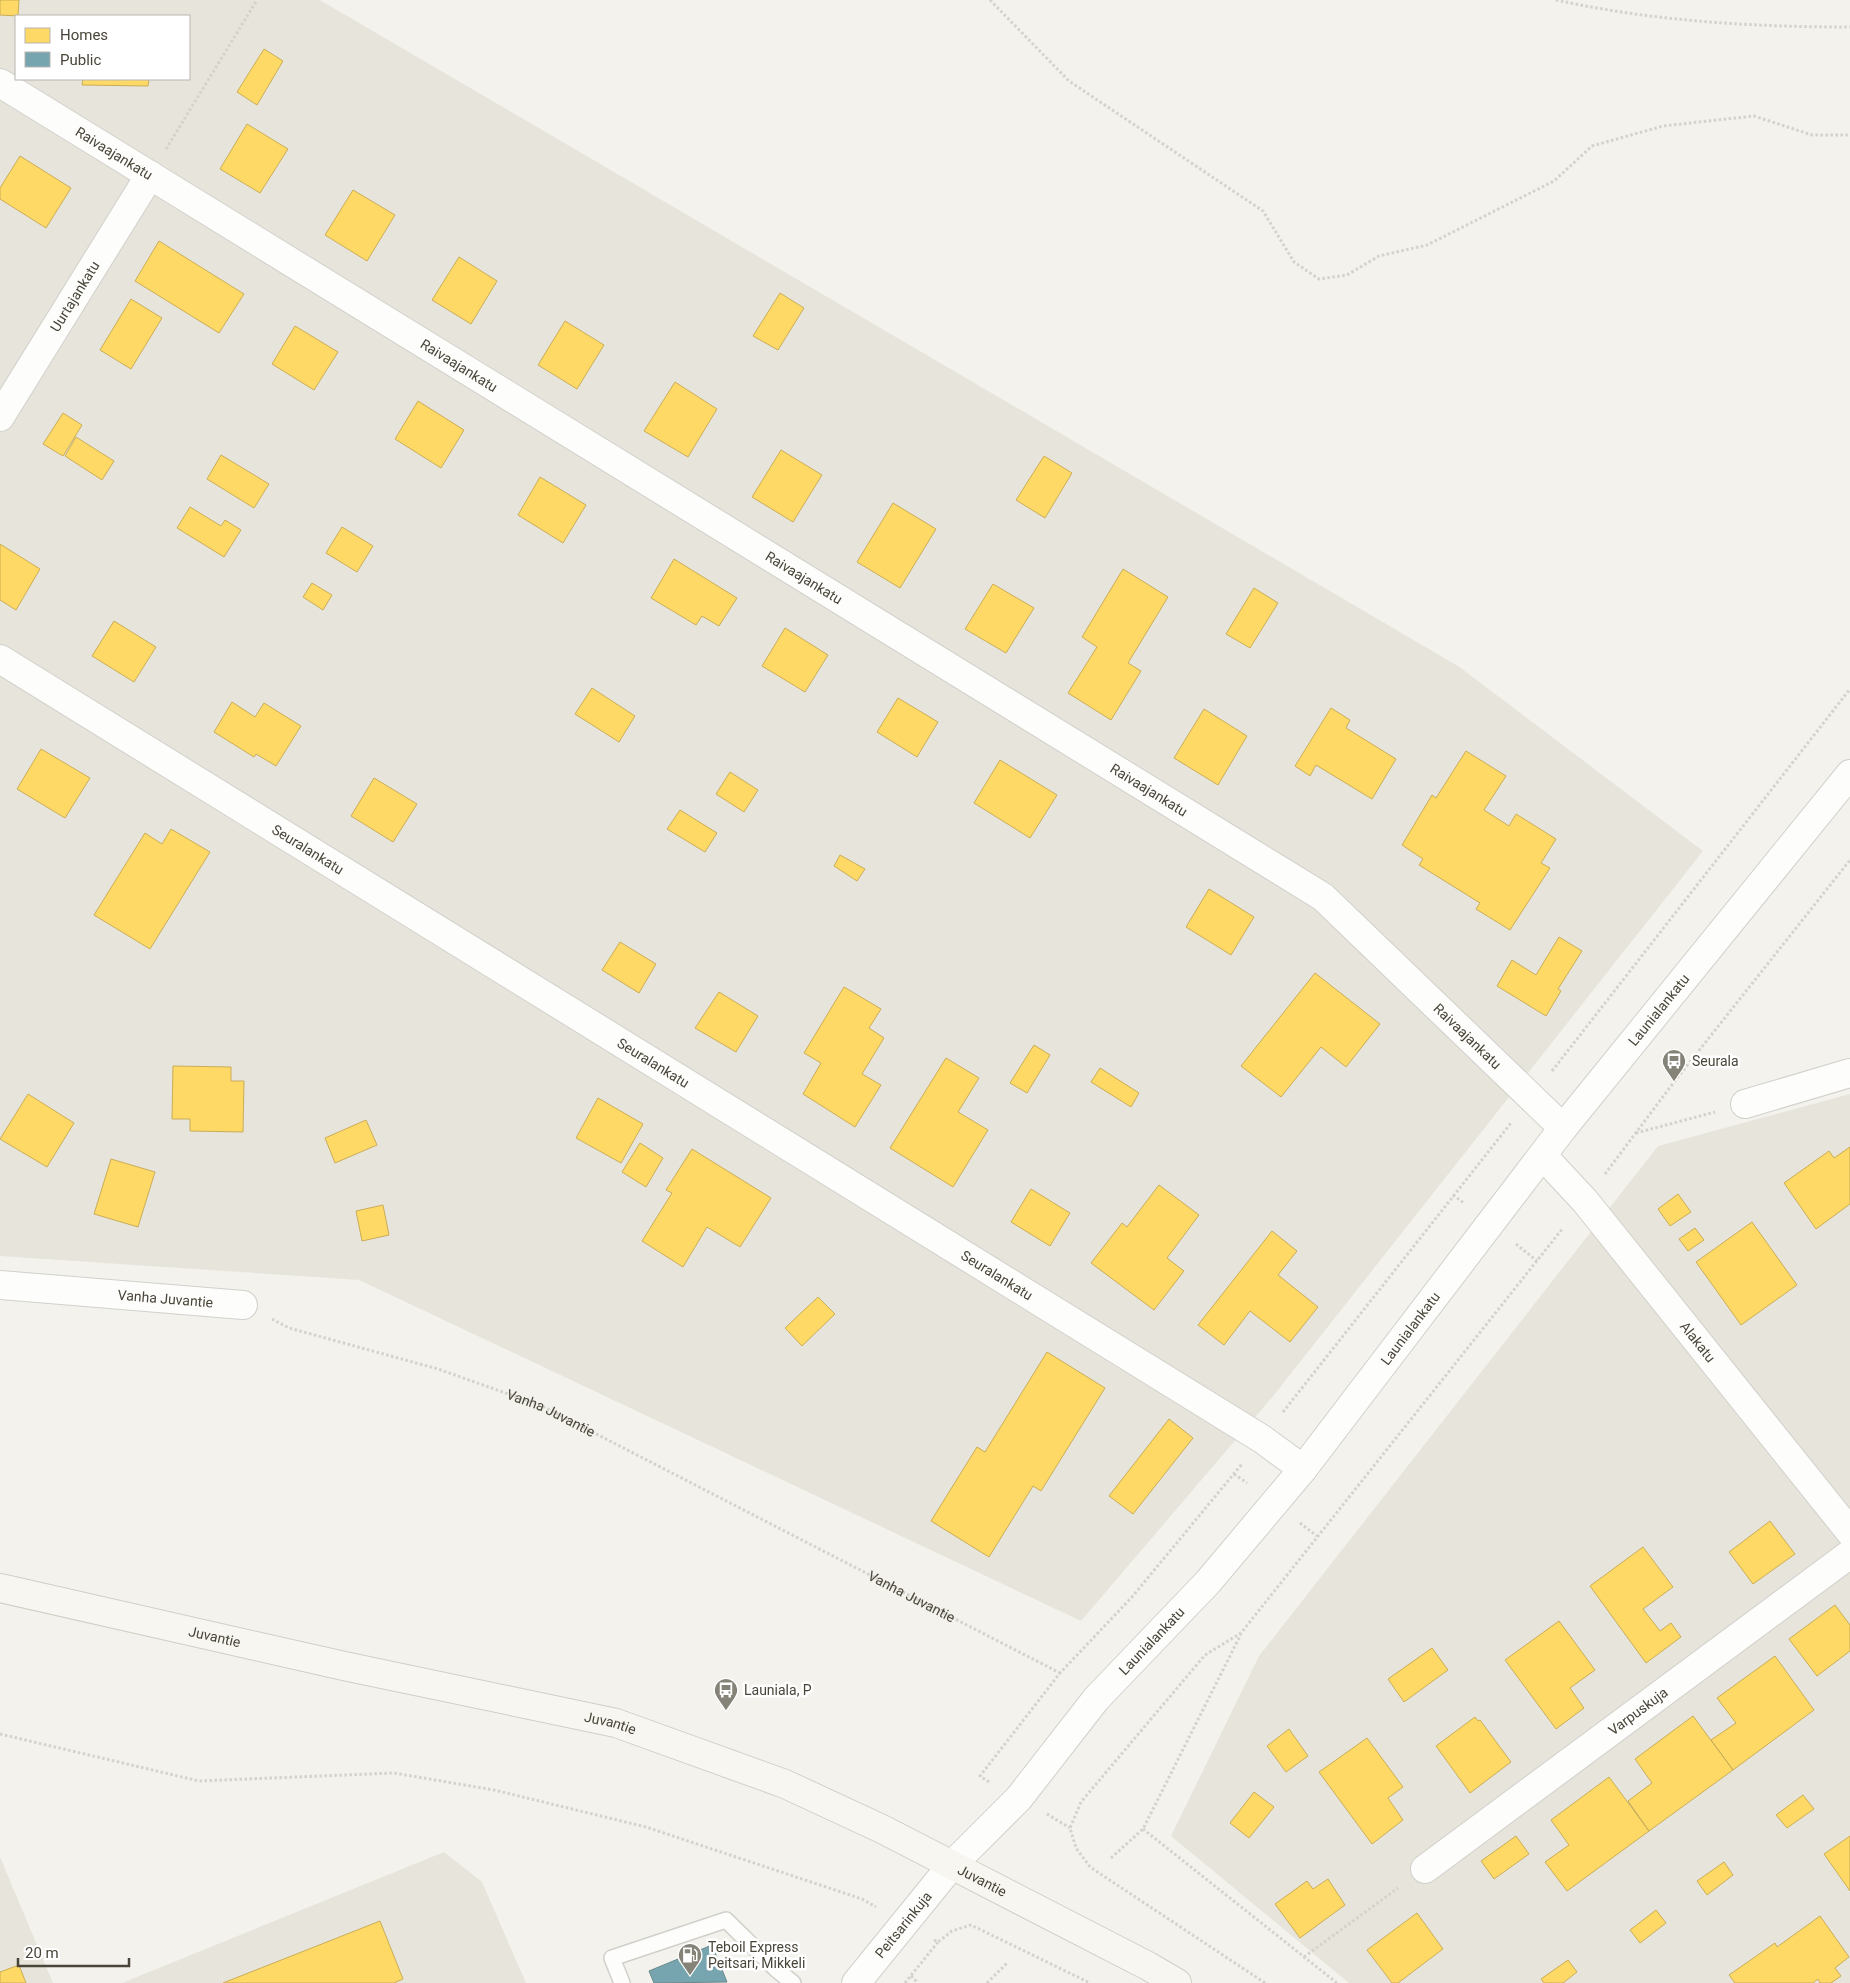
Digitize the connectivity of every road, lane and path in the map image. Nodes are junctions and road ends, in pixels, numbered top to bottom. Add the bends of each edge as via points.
1 (257, 0) edge
2 (990, 0) edge
3 (1556, 0) edge
4 (1850, 27) edge
5 (0, 83) edge
6 (1850, 135) edge
7 (150, 175) junction
8 (0, 416) edge
9 (0, 659) edge
10 (1850, 689) edge
11 (1850, 774) edge
12 (1850, 860) edge
13 (1850, 1073) edge
14 (1531, 1097) junction
15 (1745, 1104) joint
16 (1563, 1128) junction
17 (1636, 1134) junction
18 (1543, 1156) junction
19 (1585, 1201) junction
20 (0, 1285) edge
21 (243, 1305) joint
22 (1262, 1439) junction
23 (1303, 1469) junction
24 (1850, 1532) edge
25 (1850, 1554) edge
26 (0, 1588) edge
27 (1241, 1633) junction
28 (1060, 1673) junction
29 (0, 1734) edge
30 (980, 1776) dead end
31 (1143, 1828) junction
32 (1111, 1858) dead end
33 (951, 1866) junction
34 (1425, 1869) joint
35 (904, 1923) junction
36 (938, 1942) junction
37 (1304, 1957) junction
38 (1008, 1962) dead end
39 (911, 1976) junction
40 (622, 1983) edge
41 (792, 1983) edge
42 (856, 1983) edge
43 (905, 1983) edge
44 (918, 1983) edge
45 (987, 1983) edge
46 (1090, 1983) edge
47 (1177, 1983) edge
48 (1265, 1983) edge
49 (1337, 1983) edge

1 - 7 path
2 - 6 path via 1069,80 1262,211 1294,262 1319,279 1347,275 1379,256 1427,245 1554,181 1592,146 1664,126 1754,116 1812,135
3 - 4 path via 1678,19 1770,26
5 - 7 street, Raivaajankatu
7 - 8 street, Uurtajankatu
7 - 14 street, Raivaajankatu via 1323,897
9 - 22 street, Seuralankatu
10 - 14 path
11 - 16 street, Launialankatu
12 - 17 path
13 - 15 street
14 - 16 street, Raivaajankatu
14 - 22 path
15 - 17 path
16 - 18 street, Launialankatu
17 - 19 path
18 - 19 street, Alakatu
18 - 23 street, Launialankatu
19 - 24 street, Alakatu
19 - 27 path
20 - 21 street, Vanha Juvantie
21 - 28 path, Vanha Juvantie via 289,1328 438,1369 542,1406
22 - 23 street, Seuralankatu
22 - 28 path via 1132,1597
23 - 33 street, Launialankatu via 1208,1582 1096,1699 1019,1798
25 - 34 street, Varpuskuja
26 - 33 main road, Juvantie via 616,1724 784,1784
27 - 31 path
27 - 48 path via 1205,1655 1081,1802 1070,1828 1076,1848 1090,1867
28 - 30 path
29 - 35 path via 199,1781 394,1773 494,1790 646,1827 862,1899
31 - 32 path
31 - 37 path
33 - 35 street, Peitsarinkuja
33 - 47 main road, Juvantie
34 - 37 path
35 - 36 path
35 - 42 street, Peitsarinkuja
36 - 39 path
36 - 46 path via 952,1930 971,1925
37 - 49 path
38 - 45 path
39 - 43 path
39 - 44 path
40 - 41 lane via 612,1958 726,1920

